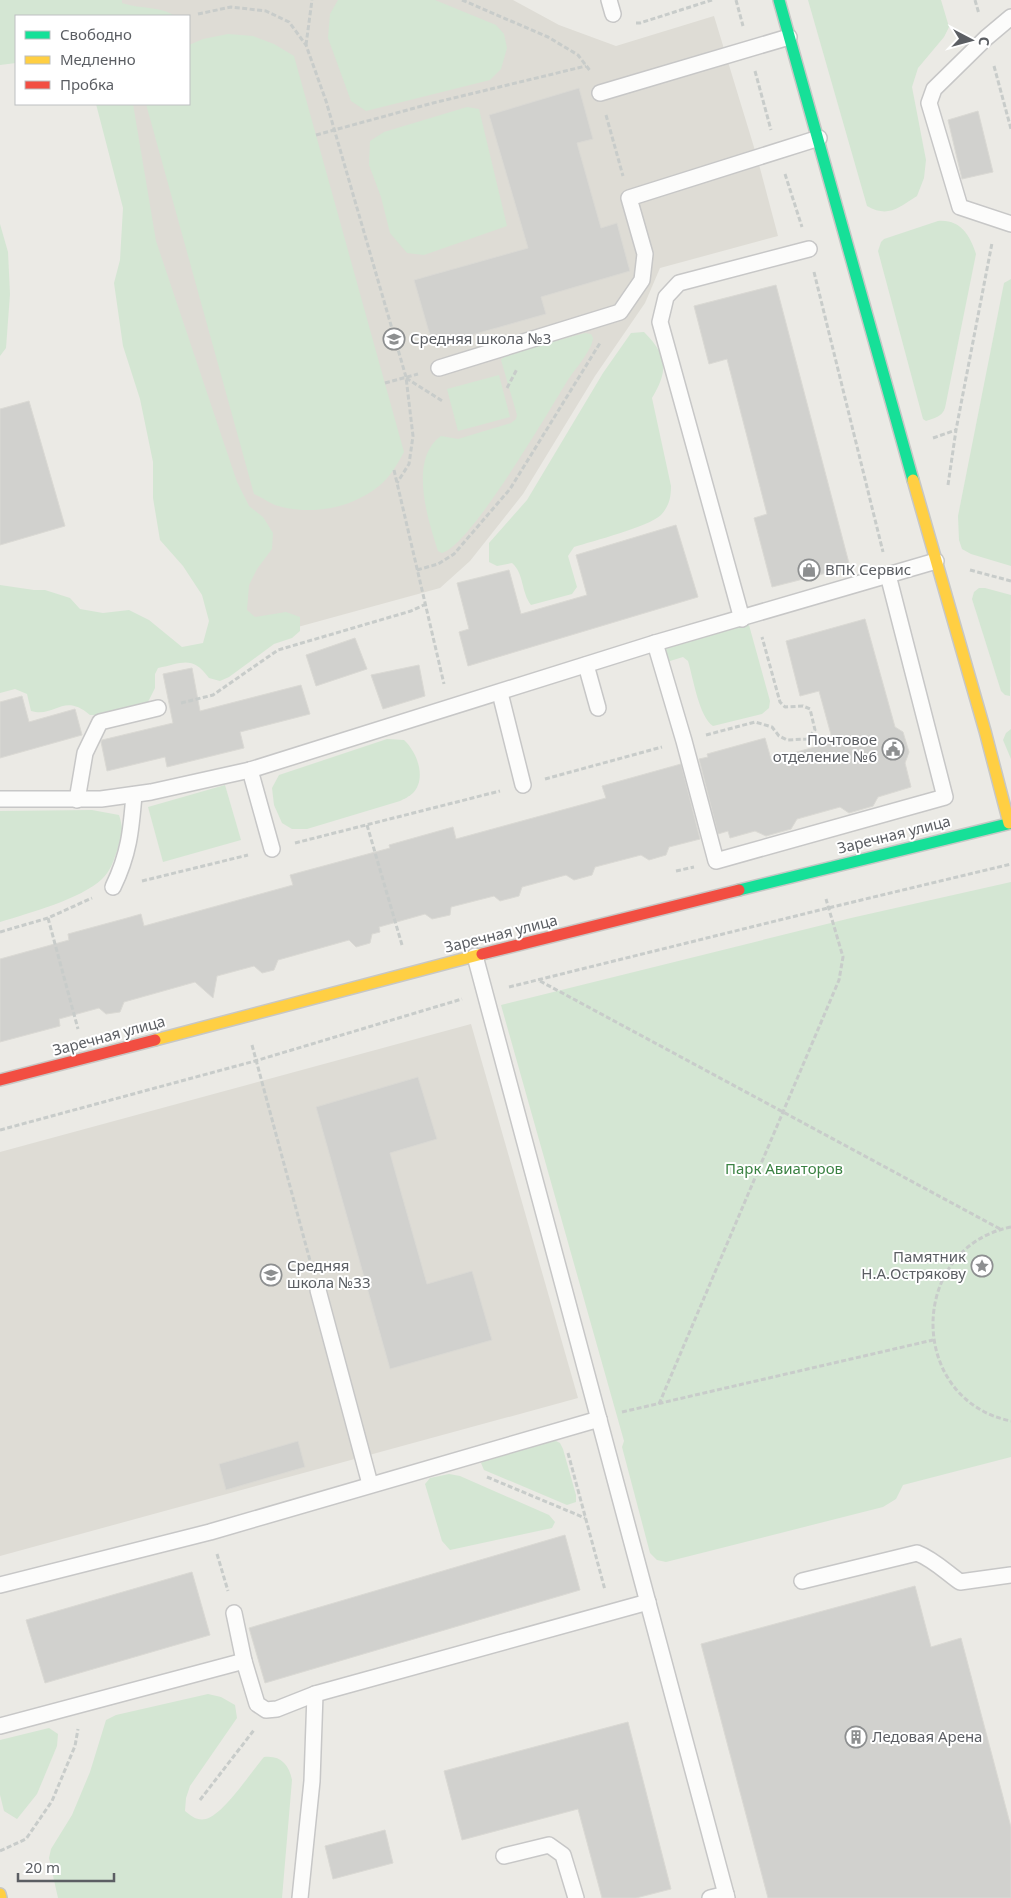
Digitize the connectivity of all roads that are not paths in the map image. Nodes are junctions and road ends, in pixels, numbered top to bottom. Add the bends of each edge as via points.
1 (779, 0) edge
2 (1011, 17) edge
3 (789, 37) junction
4 (600, 93) road end
5 (819, 138) junction
6 (1004, 222) edge
7 (808, 250) road end
8 (439, 368) road end
9 (936, 561) junction
10 (888, 575) junction
11 (749, 616) junction
12 (655, 643) junction
13 (586, 665) junction
14 (500, 693) junction
15 (158, 708) road end
16 (598, 708) dead end
17 (250, 770) junction
18 (524, 784) road end
19 (134, 795) junction
20 (0, 799) edge
21 (77, 800) junction
22 (1010, 823) edge
23 (272, 849) road end
24 (113, 887) road end
25 (475, 956) junction
26 (0, 1080) edge
27 (318, 1290) road end
28 (599, 1419) junction
29 (370, 1484) junction
30 (1011, 1574) edge
31 (802, 1581) dead end
32 (0, 1585) edge
33 (648, 1602) junction
34 (234, 1613) road end
35 (244, 1661) junction
36 (315, 1694) junction
37 (0, 1726) edge
38 (504, 1856) dead end
39 (0, 1894) edge
40 (726, 1896) edge
41 (1, 1898) edge
42 (300, 1898) edge
43 (576, 1898) edge
44 (710, 1898) edge

1 - 3 street
2 - 6 lane via 934,89 929,103 958,205
3 - 4 lane
3 - 5 street
5 - 8 lane via 629,198 645,254 642,280 620,312
5 - 9 street
7 - 11 lane via 679,283 666,297 660,322
9 - 10 lane
9 - 22 street
10 - 11 lane
10 - 12 lane via 945,797 716,860
11 - 12 lane
12 - 13 lane
13 - 14 lane
13 - 16 lane
14 - 17 lane
14 - 18 lane
15 - 21 lane via 100,722 85,753
17 - 19 lane
17 - 23 lane
19 - 21 lane
19 - 24 lane via 126,856
20 - 21 lane
22 - 25 street, Заречная улица
25 - 26 street, Заречная улица
25 - 28 lane
27 - 29 lane
28 - 29 lane
28 - 33 lane
29 - 32 lane via 210,1532
30 - 31 lane via 960,1582 929,1558 917,1554
33 - 36 lane
33 - 40 lane
34 - 35 lane
35 - 36 lane via 257,1704 266,1710
35 - 37 lane
36 - 42 lane via 312,1781
38 - 43 lane via 549,1845 563,1855
39 - 41 street
40 - 44 lane

